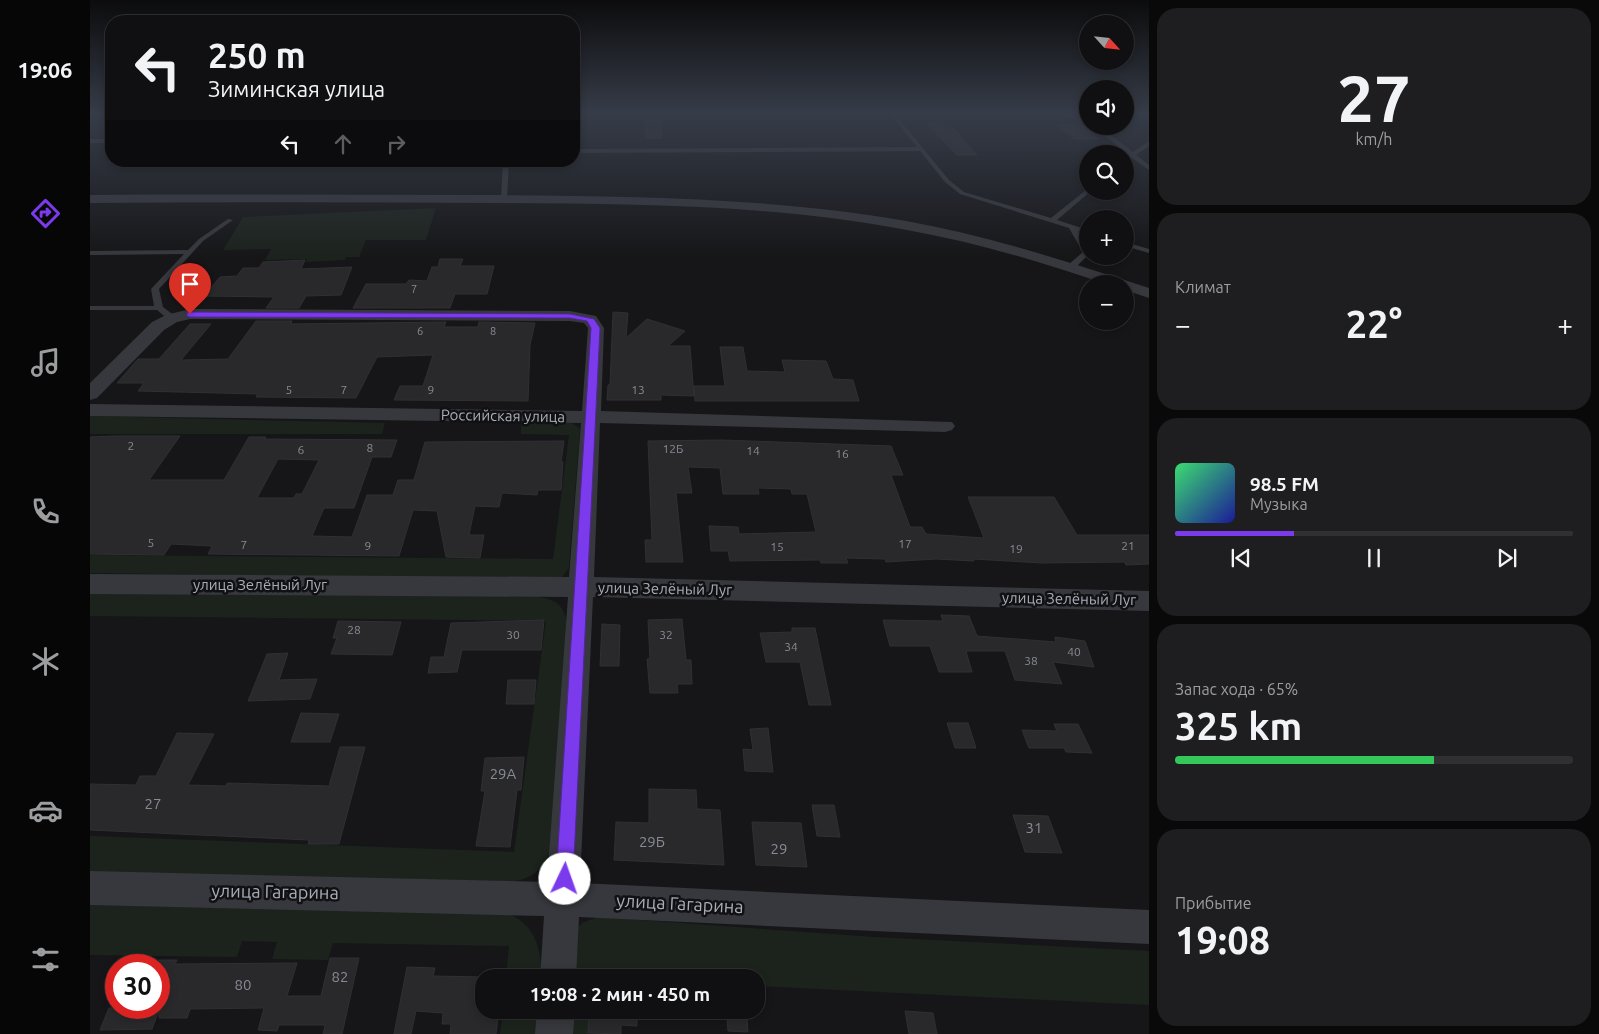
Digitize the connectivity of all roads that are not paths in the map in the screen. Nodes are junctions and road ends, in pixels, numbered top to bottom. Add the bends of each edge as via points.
1 (932, 162) edge
2 (506, 167) edge
3 (90, 198) edge
4 (1079, 198) edge
5 (504, 199) junction
6 (230, 220) dead end
7 (1052, 221) junction
8 (1072, 228) junction
9 (1079, 230) edge
10 (1134, 247) edge
11 (1149, 251) edge
12 (90, 252) edge
13 (191, 252) junction
14 (1071, 267) junction
15 (1096, 275) edge
16 (1134, 288) edge
17 (1149, 293) edge
18 (90, 308) edge
19 (166, 313) junction
20 (90, 394) edge
21 (90, 410) edge
22 (590, 417) junction
23 (945, 426) dead end
24 (90, 584) edge
25 (581, 587) junction
26 (1149, 601) edge
27 (90, 888) edge
28 (564, 899) junction
29 (1149, 927) edge
30 (559, 969) edge
31 (555, 1019) edge
32 (554, 1034) edge

1 - 7 lane via 962,193
2 - 5 lane
3 - 5 street
4 - 7 lane
5 - 14 street via 717,204 874,220 952,235
6 - 13 lane via 201,240
7 - 8 lane
8 - 9 lane
8 - 14 lane via 1087,252
10 - 11 lane
12 - 13 lane
13 - 19 lane via 155,289
14 - 15 street
16 - 17 street
18 - 19 lane
19 - 20 street via 158,326
19 - 22 street via 570,316 590,319 596,328
21 - 22 street, Российская улица
22 - 23 street, Российская улица
22 - 25 street
24 - 25 street, улица Зелёный Луг
25 - 26 street, улица Зелёный Луг
25 - 28 street
27 - 28 street, улица Гагарина
28 - 29 street, улица Гагарина
28 - 30 street
31 - 32 street

